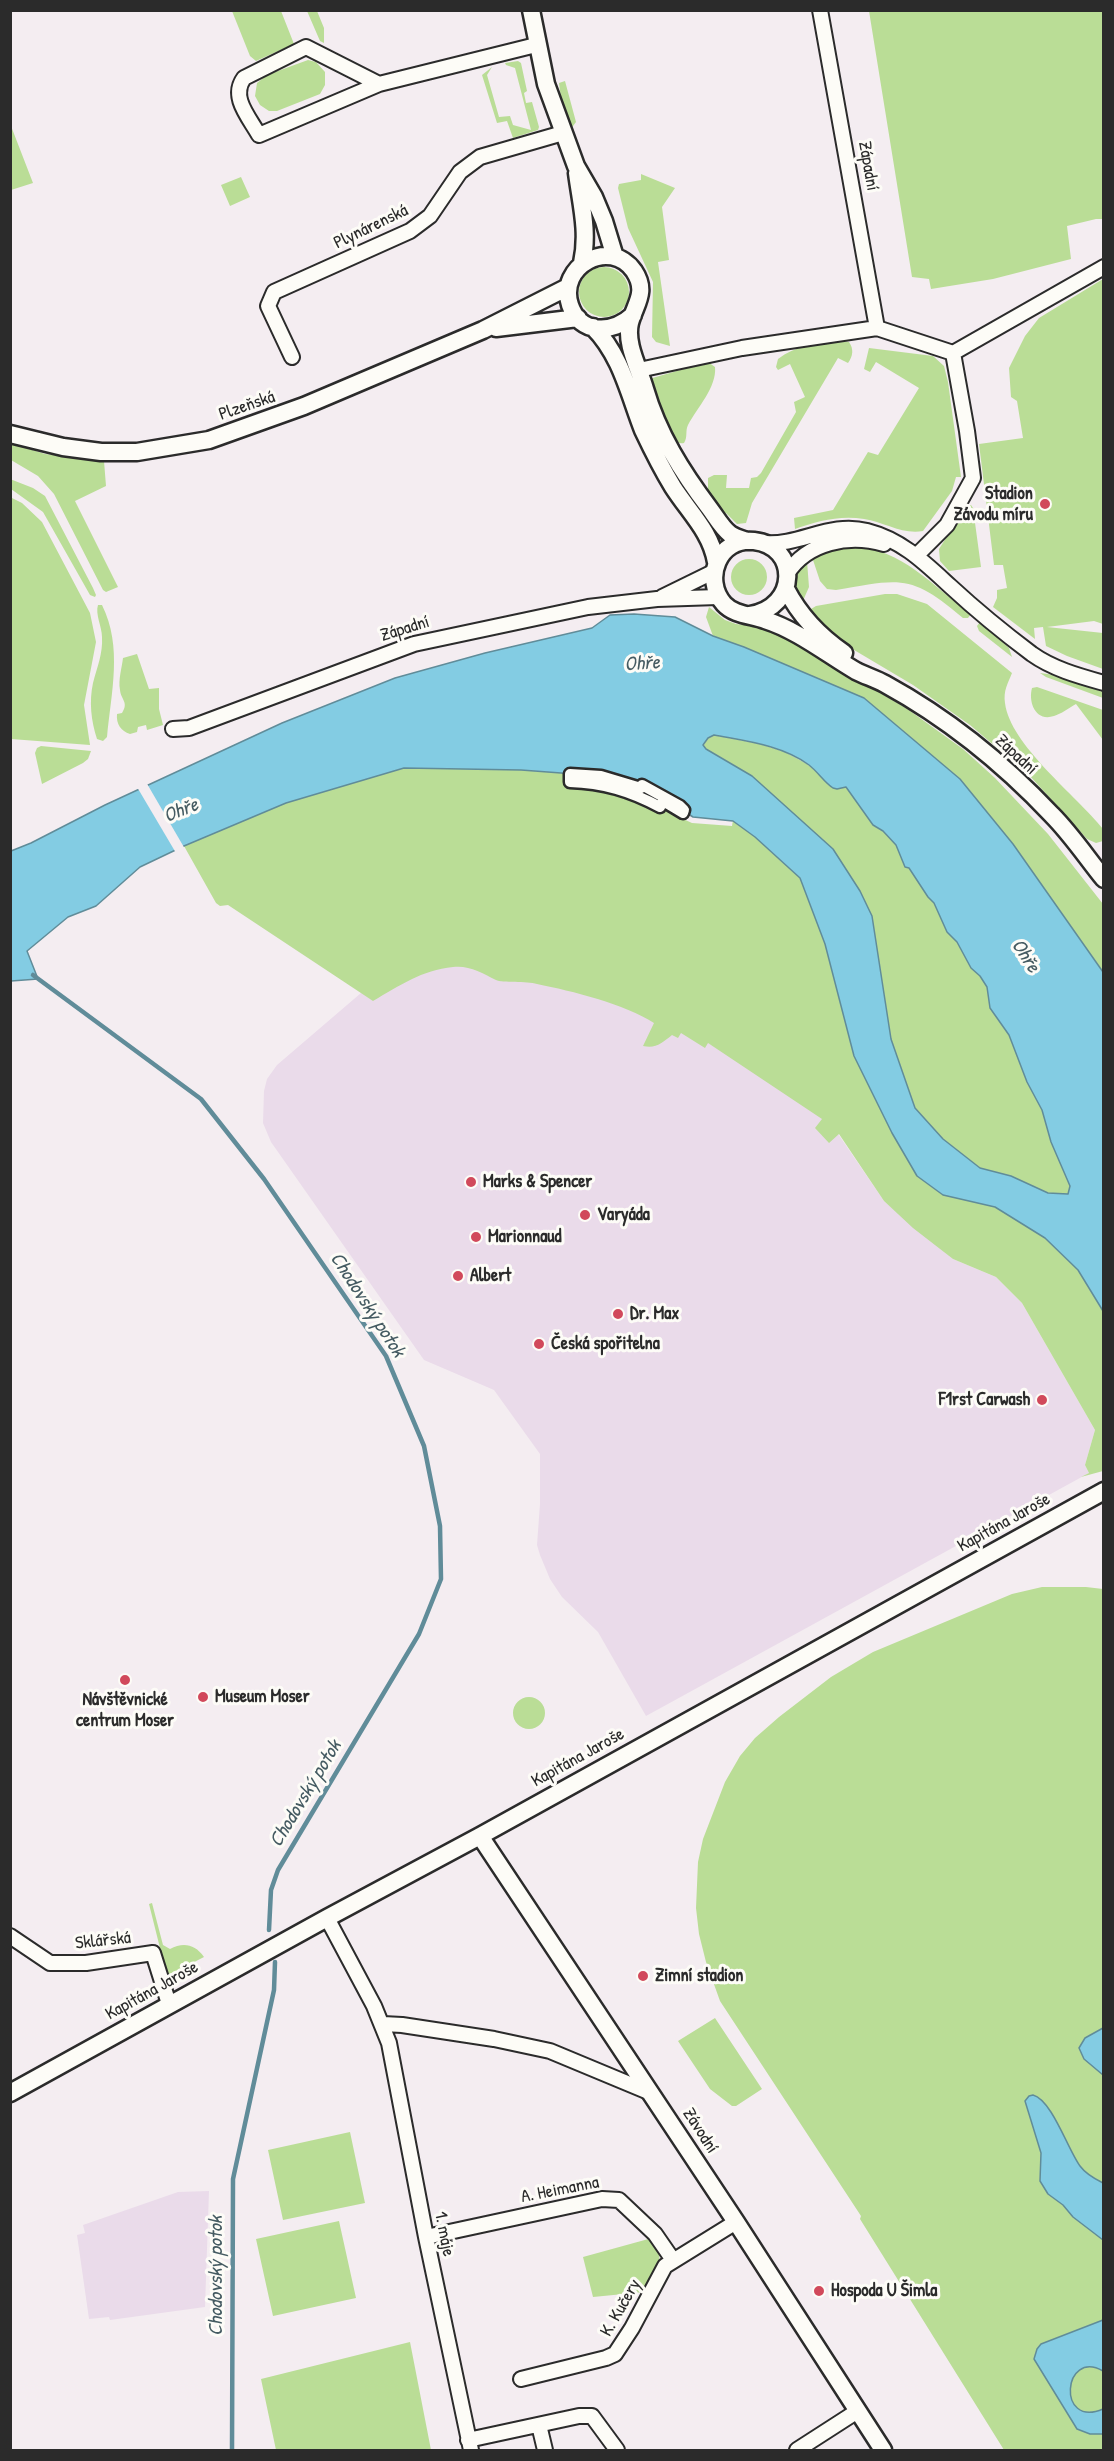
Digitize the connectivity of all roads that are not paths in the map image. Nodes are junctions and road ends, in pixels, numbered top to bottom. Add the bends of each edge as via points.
1 (531, 10) edge
2 (820, 10) edge
3 (537, 45) junction
4 (379, 84) junction
5 (563, 133) junction
6 (576, 166) junction
7 (615, 257) junction
8 (582, 263) junction
9 (1104, 267) edge
10 (568, 286) junction
11 (633, 315) junction
12 (585, 323) junction
13 (877, 328) junction
14 (483, 330) junction
15 (953, 353) junction
16 (292, 357) dead end
17 (639, 370) junction
18 (10, 434) edge
19 (747, 541) junction
20 (764, 543) junction
21 (915, 555) junction
22 (715, 567) junction
23 (786, 582) junction
24 (718, 597) junction
25 (657, 599) junction
26 (750, 615) junction
27 (883, 682) junction
28 (1104, 683) edge
29 (173, 729) dead end
30 (601, 776) joint
31 (1104, 879) edge
32 (1104, 1491) edge
33 (480, 1836) junction
34 (327, 1918) junction
35 (10, 1936) edge
36 (169, 2004) junction
37 (383, 2024) junction
38 (71, 2058) junction
39 (10, 2081) edge
40 (10, 2092) edge
41 (651, 2093) junction
42 (736, 2222) junction
43 (426, 2237) junction
44 (673, 2260) junction
45 (521, 2379) dead end
46 (856, 2412) junction
47 (539, 2425) junction
48 (469, 2445) edge
49 (545, 2451) edge
50 (617, 2451) edge
51 (797, 2451) edge
52 (883, 2451) edge

1 - 3 street
2 - 13 street, Západní
3 - 4 street
3 - 5 street
4 - 4 street via 306,47 244,78 238,86 238,98 259,135
5 - 6 street
5 - 16 street, Plynárenská via 480,157 460,172 430,216 410,231 274,292 268,306
6 - 7 street via 594,197
6 - 8 street via 586,226
7 - 8 street via 593,257
7 - 11 street via 634,271 639,282 641,294
8 - 10 street
9 - 15 street
10 - 12 street via 571,309
10 - 14 street, Plzeňská
11 - 12 street via 613,328 601,329
11 - 17 street via 629,340
12 - 14 street, Plzeňská
12 - 22 street via 616,357 655,455 705,532 714,550
13 - 15 street
13 - 17 street via 742,348
14 - 18 street, Plzeňská via 304,406 209,440 137,452 101,453
15 - 21 street via 973,478 948,525
17 - 19 street via 648,400 679,467 730,534
19 - 20 street
19 - 22 street, Západní via 729,547
20 - 21 street via 790,541 826,530 855,529 893,540
20 - 23 street, Západní via 782,558
21 - 23 street via 876,542 841,540 806,554 792,565
21 - 28 street via 1033,655 1072,674
22 - 24 street
22 - 25 street, Západní
23 - 26 street via 774,607
23 - 27 street, Západní via 793,604 812,626
24 - 25 street, Západní
24 - 26 street, Západní via 726,607
25 - 29 street, Západní via 588,607 414,644 189,728
26 - 27 street, Západní via 782,627
27 - 31 street, Západní via 972,741 1053,815
30 - 30 street via 570,774 570,782 601,784 637,794 660,807 663,801 683,813 681,806 642,785 641,788
32 - 33 street, Kapitána Jaroše
33 - 34 street, Kapitána Jaroše
33 - 41 street, Závodní
34 - 36 street, Kapitána Jaroše
34 - 37 street, 1. máje
35 - 36 street, Sklářská via 50,1963 86,1963 153,1953
36 - 38 street, Kapitána Jaroše
37 - 41 street via 550,2051
37 - 43 street, 1. máje
38 - 39 street, Kapitána Jaroše
38 - 40 street, Kapitána Jaroše
41 - 42 street, Závodní
42 - 44 street
42 - 46 street, Závodní
43 - 44 street, A. Heimanna via 602,2199 619,2199 655,2234
43 - 48 street, 1. máje
44 - 45 street, K. Kučery via 664,2266 633,2328 615,2354
46 - 51 street
46 - 52 street, Závodní
47 - 48 street
47 - 49 street
47 - 50 street via 592,2416

